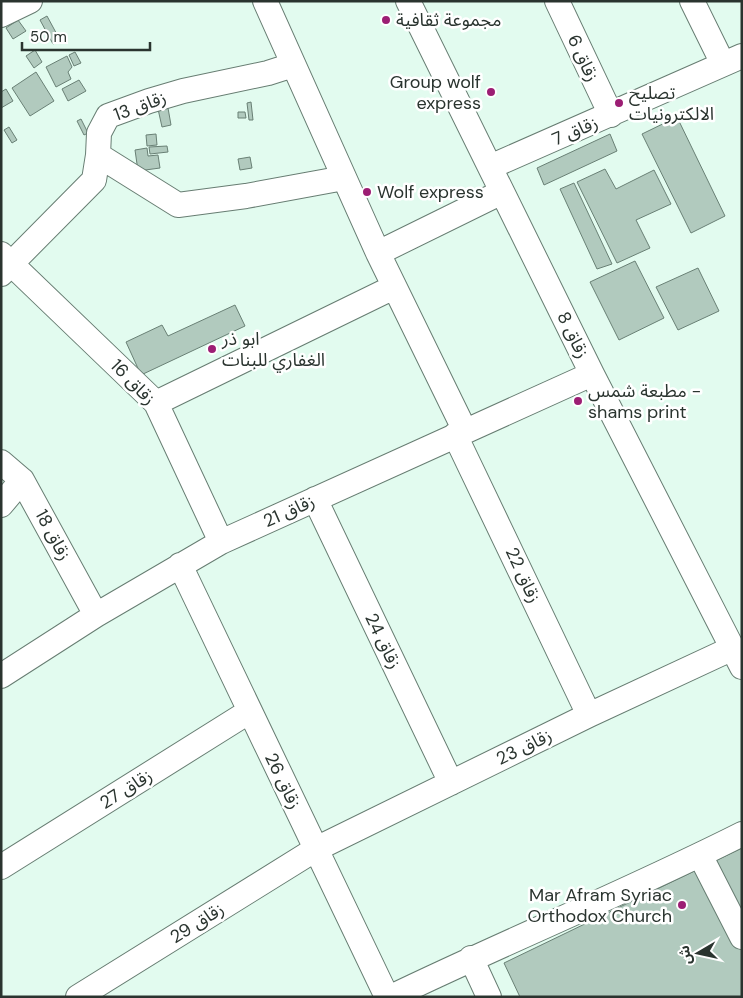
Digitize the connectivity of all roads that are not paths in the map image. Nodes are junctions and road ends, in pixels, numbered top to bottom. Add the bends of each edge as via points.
1 (30, 1) edge
2 (265, 1) edge
3 (408, 1) edge
4 (557, 1) edge
5 (692, 1) edge
6 (1, 15) edge
7 (732, 60) edge
8 (293, 65) junction
9 (611, 115) junction
10 (98, 155) junction
11 (490, 168) junction
12 (344, 178) junction
13 (502, 192) junction
14 (378, 253) junction
15 (5, 264) edge
16 (394, 287) junction
17 (592, 374) junction
18 (156, 403) junction
19 (460, 433) junction
20 (1, 462) edge
21 (22, 480) junction
22 (315, 499) junction
23 (1, 505) edge
24 (222, 542) junction
25 (180, 565) junction
26 (96, 615) junction
27 (737, 658) edge
28 (1, 676) edge
29 (250, 711) junction
30 (589, 715) junction
31 (451, 783) junction
32 (742, 834) edge
33 (316, 849) junction
34 (700, 855) junction
35 (1, 867) edge
36 (742, 936) edge
37 (471, 958) junction
38 (78, 997) edge
39 (387, 997) edge
40 (391, 997) edge
41 (489, 997) edge

1 - 6 street
2 - 8 street, زقاق 22
3 - 11 street, زقاق 8
4 - 9 street, زقاق 6
5 - 7 street
7 - 9 street, زقاق 7
8 - 10 street, زقاق 13 via 183,91 108,116 99,132
8 - 12 street, زقاق 22
9 - 11 street, زقاق 7
10 - 12 street via 178,205
10 - 15 street, زقاق 13 via 94,180
11 - 13 street, زقاق 8
12 - 14 street, زقاق 22
13 - 14 street
13 - 17 street, زقاق 8
14 - 16 street, زقاق 22
15 - 18 street, زقاق 16
16 - 18 street
16 - 19 street, زقاق 22
17 - 19 street, زقاق 21
17 - 27 street, زقاق 8
18 - 24 street, زقاق 16
19 - 22 street, زقاق 21
19 - 30 street, زقاق 22
20 - 21 street, زقاق 18
21 - 23 street
21 - 26 street, زقاق 18
22 - 24 street, زقاق 21
22 - 31 street, زقاق 24
24 - 25 street, زقاق 21
25 - 26 street, زقاق 21
25 - 29 street, زقاق 26
26 - 28 street, زقاق 21
27 - 30 street, زقاق 23
29 - 33 street, زقاق 26
29 - 35 street, زقاق 27
30 - 31 street, زقاق 23
31 - 33 street, زقاق 23
32 - 34 street
33 - 38 street, زقاق 29
33 - 39 street, زقاق 26
34 - 36 street
34 - 37 street
37 - 40 street
37 - 41 street

